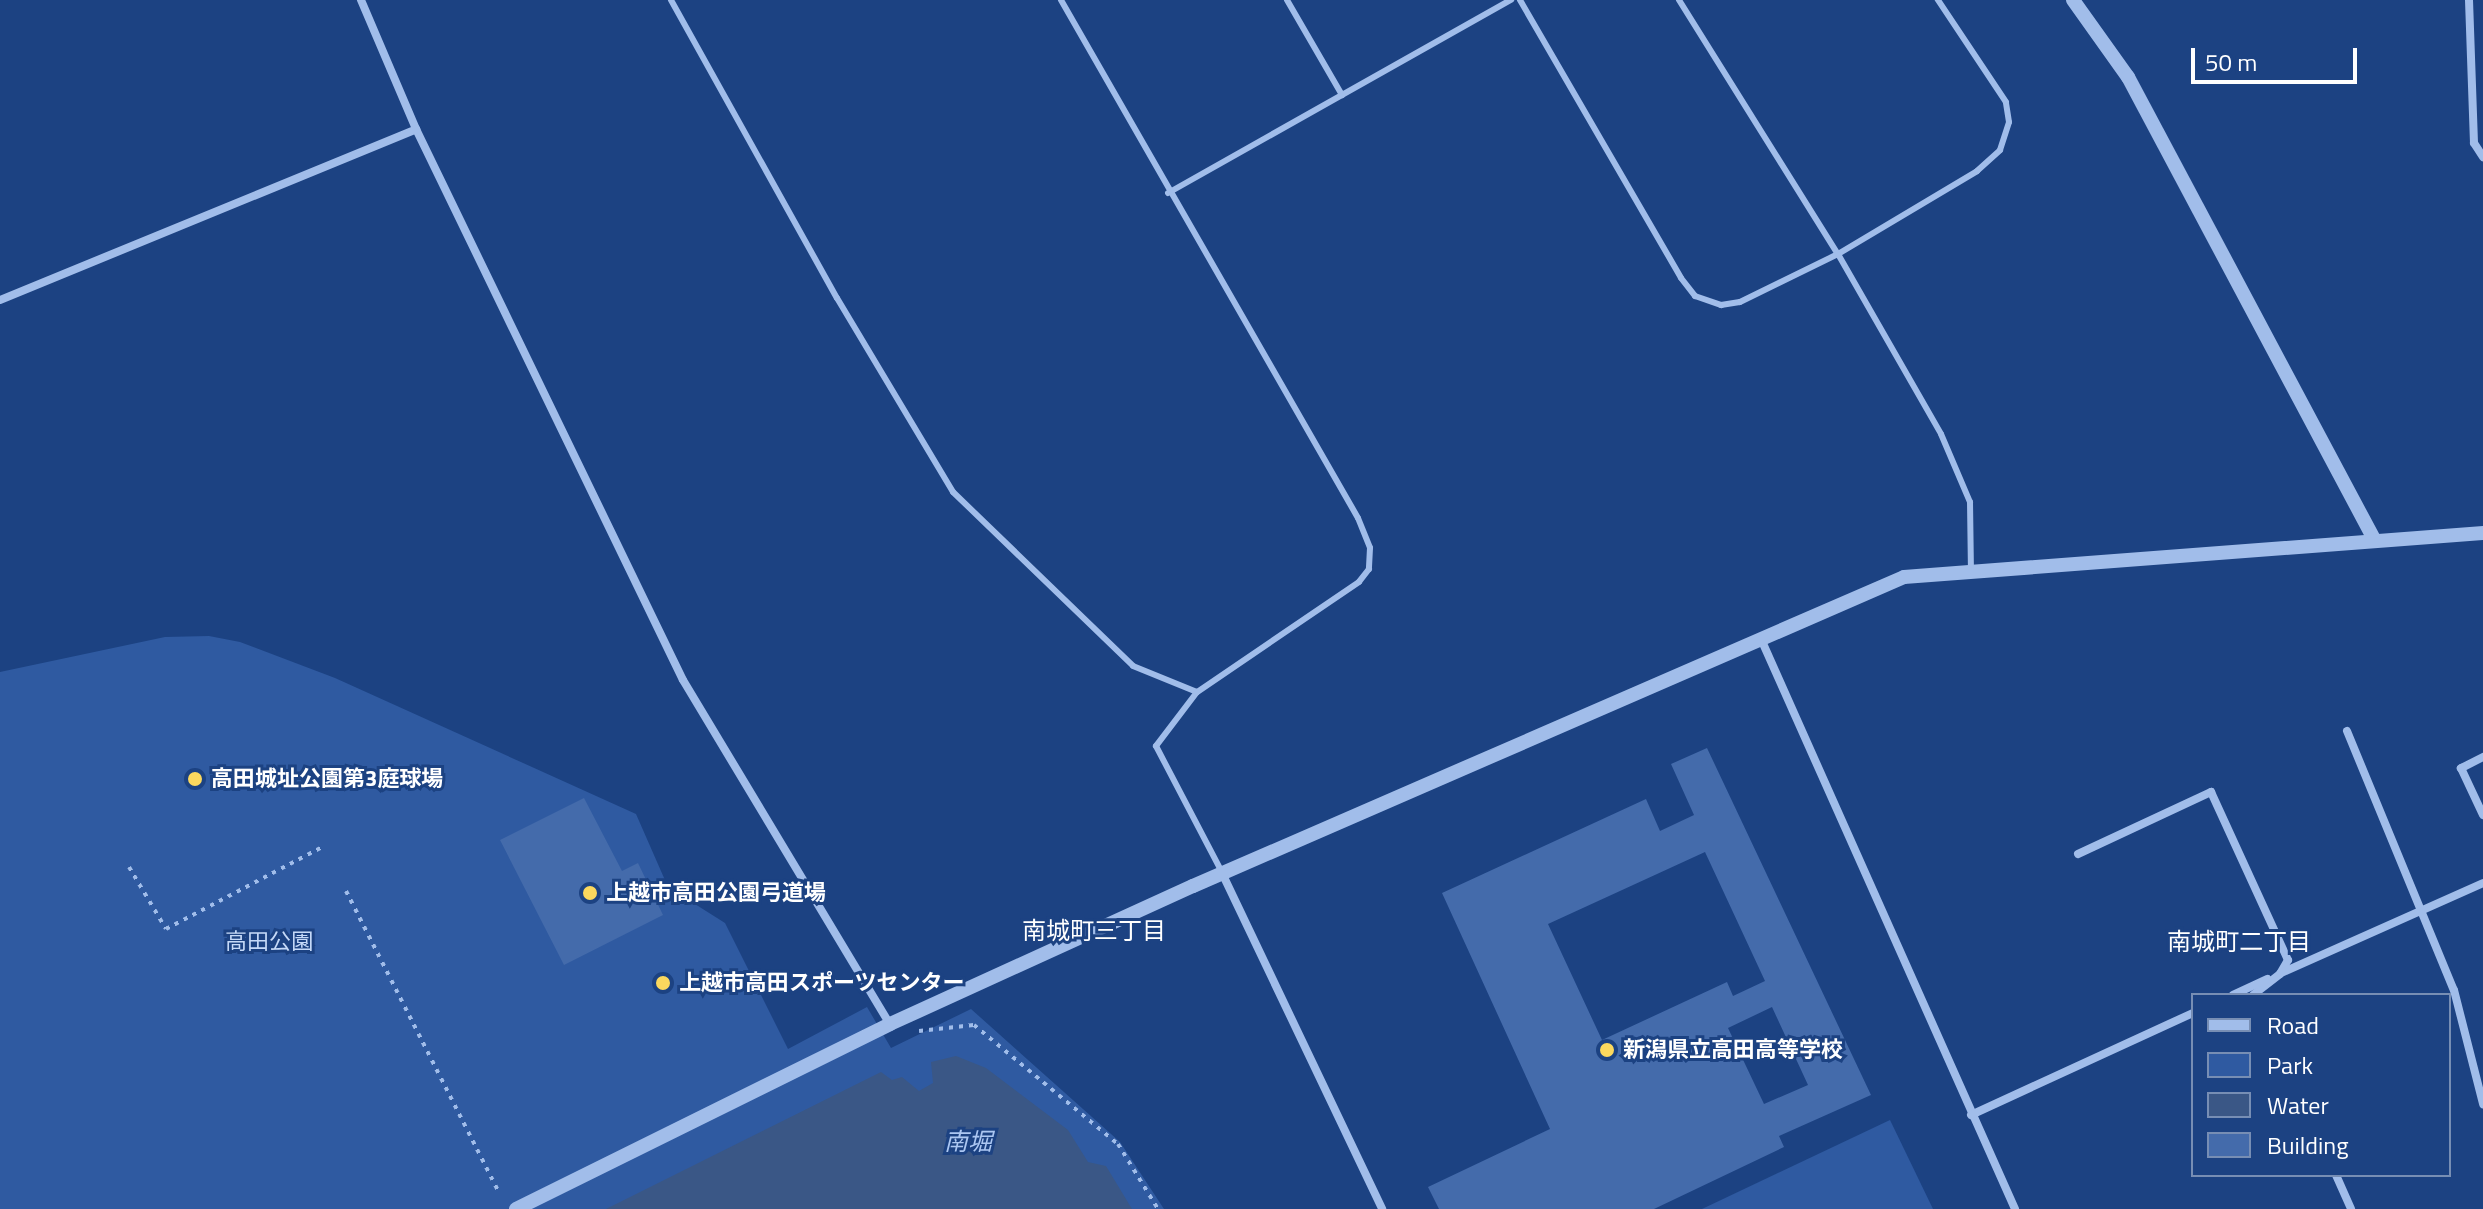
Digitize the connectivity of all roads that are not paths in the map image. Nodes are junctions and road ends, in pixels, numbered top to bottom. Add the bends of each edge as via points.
1 (361, 0) edge
2 (671, 0) edge
3 (1061, 0) edge
4 (1287, 0) edge
5 (1511, 0) edge
6 (1520, 0) edge
7 (1679, 0) edge
8 (1938, 0) edge
9 (2073, 0) edge
10 (2469, 0) edge
11 (1342, 95) junction
12 (416, 129) junction
13 (2483, 157) edge
14 (1168, 193) junction
15 (1838, 254) junction
16 (0, 300) edge
17 (2483, 533) edge
18 (2374, 539) junction
19 (1970, 575) junction
20 (1761, 639) junction
21 (1197, 692) junction
22 (2347, 731) dead end
23 (2483, 757) edge
24 (2483, 815) edge
25 (2078, 854) dead end
26 (1222, 873) junction
27 (2483, 883) edge
28 (2420, 912) junction
29 (2280, 974) junction
30 (2237, 993) edge
31 (2256, 993) edge
32 (2191, 1014) edge
33 (890, 1024) junction
34 (2483, 1104) edge
35 (1971, 1115) junction
36 (2337, 1177) edge
37 (516, 1209) edge
38 (1382, 1209) edge
39 (2015, 1209) edge
40 (2351, 1209) edge

1 - 12 street
2 - 21 lane via 837,298 953,492 1133,666
3 - 14 lane
4 - 11 lane
5 - 11 lane
6 - 15 lane via 1695,296 1721,305 1740,302
7 - 15 lane
8 - 15 lane via 2006,102 2007,134 1993,159 1977,171
9 - 18 street via 2128,77
10 - 13 street via 2474,143
11 - 14 lane
12 - 16 street
12 - 33 street via 683,680
14 - 21 lane via 1358,518 1371,556 1359,582
15 - 19 lane via 1941,434 1960,478 1972,515
17 - 18 street
18 - 19 street
19 - 20 street via 1904,577
20 - 26 street
20 - 35 street
21 - 26 lane via 1156,746
22 - 28 street
23 - 24 street via 2461,768
25 - 29 street via 2211,792 2288,960
26 - 33 street
26 - 38 street
27 - 28 street
28 - 29 street
28 - 34 street via 2454,990
29 - 30 street
29 - 31 street
32 - 35 street
33 - 37 street
35 - 39 street
36 - 40 street

